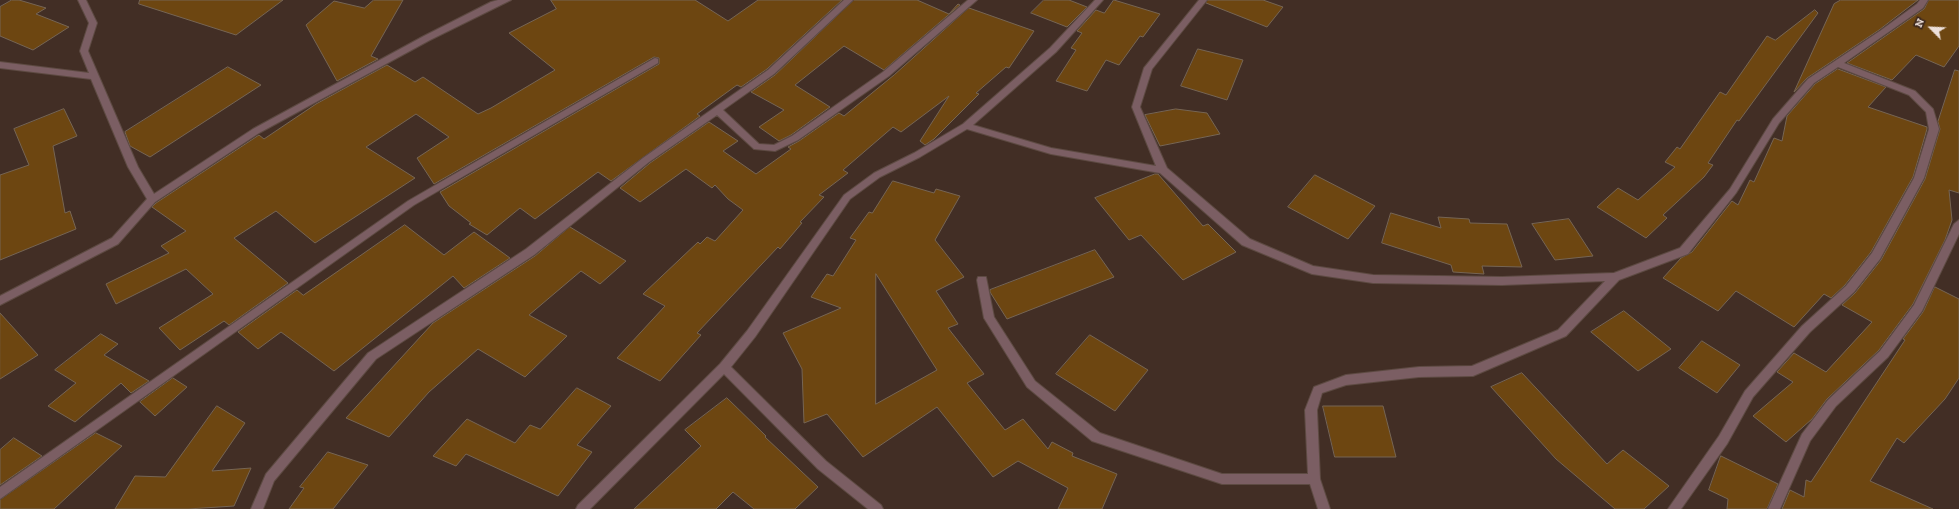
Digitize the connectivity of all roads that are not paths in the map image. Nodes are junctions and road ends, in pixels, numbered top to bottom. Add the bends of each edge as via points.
1 (82, 0) edge
2 (507, 0) edge
3 (849, 0) edge
4 (973, 0) edge
5 (1099, 0) edge
6 (1203, 0) edge
7 (1924, 0) edge
8 (655, 61) dead end
9 (1838, 64) junction
10 (0, 65) edge
11 (94, 76) junction
12 (717, 110) junction
13 (966, 126) junction
14 (1163, 170) junction
15 (152, 200) junction
16 (1959, 224) edge
17 (1615, 277) junction
18 (982, 280) dead end
19 (0, 300) edge
20 (724, 366) junction
21 (1314, 479) junction
22 (0, 494) edge
23 (257, 509) edge
24 (582, 509) edge
25 (877, 509) edge
26 (1324, 509) edge
27 (1674, 509) edge
28 (1774, 509) edge

1 - 11 street via 93,23 84,51
2 - 15 street via 494,4 434,35 256,131
3 - 12 street via 771,72
4 - 12 street via 886,74 795,138 775,148 757,147
5 - 13 street via 1053,50
6 - 14 street via 1148,68 1136,107
7 - 9 street via 1920,6
8 - 22 street via 411,202
9 - 17 street via 1811,81 1776,121 1733,191 1684,251
9 - 27 street via 1912,93 1930,111 1934,129 1919,178 1876,256 1850,289 1806,329 1749,394 1723,440
10 - 11 street
11 - 15 street via 133,167
12 - 23 street via 646,160 530,252 372,356 270,478
13 - 14 street via 1051,151
13 - 20 street via 877,175 847,197 751,334
14 - 17 street via 1246,242 1312,270 1374,279 1502,281
15 - 19 street via 115,241
16 - 28 street via 1918,308 1884,354 1832,403 1806,438
17 - 21 street via 1562,333 1473,371 1419,372 1346,380 1318,390 1311,410
18 - 21 street via 989,318 1030,384 1096,437 1222,479
20 - 24 street
20 - 25 street via 822,465
21 - 26 street

